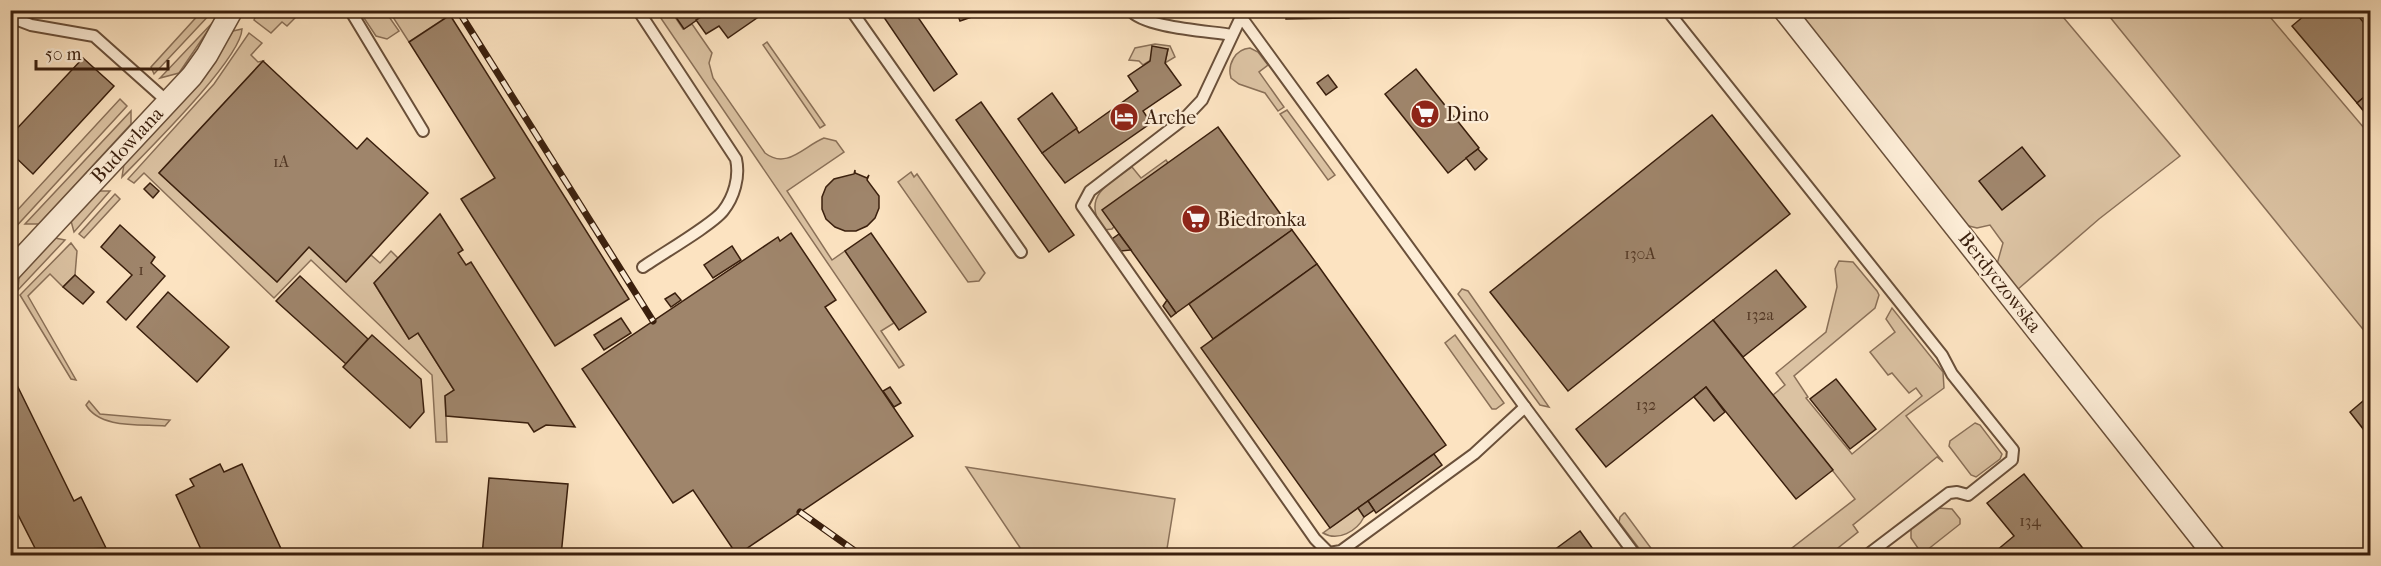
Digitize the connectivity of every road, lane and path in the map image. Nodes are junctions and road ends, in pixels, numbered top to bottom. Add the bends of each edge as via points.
1 (232, 10) edge
2 (350, 10) edge
3 (638, 10) edge
4 (851, 10) edge
5 (1130, 10) edge
6 (1667, 10) edge
7 (1784, 10) edge
8 (1240, 14) edge
9 (10, 17) edge
10 (1232, 35) junction
11 (168, 102) junction
12 (423, 131) dead end
13 (1021, 252) dead end
14 (643, 267) dead end
15 (10, 271) edge
16 (1525, 407) junction
17 (1636, 555) edge
18 (1866, 555) edge
19 (2215, 555) edge

1 - 11 street, Budowlana via 207,55
2 - 12 lane
3 - 14 lane via 736,159 739,171 722,212
4 - 13 lane
5 - 10 lane via 1140,18 1159,23
6 - 18 lane via 2013,450 2012,460 1968,495 1949,493
7 - 19 street, Berdyczowska
8 - 10 lane
8 - 16 lane
9 - 11 lane via 31,25 94,36
10 - 16 lane via 1202,100 1185,118 1090,191 1082,206 1315,539 1329,553 1341,551 1474,454
11 - 15 street, Budowlana
16 - 17 lane

